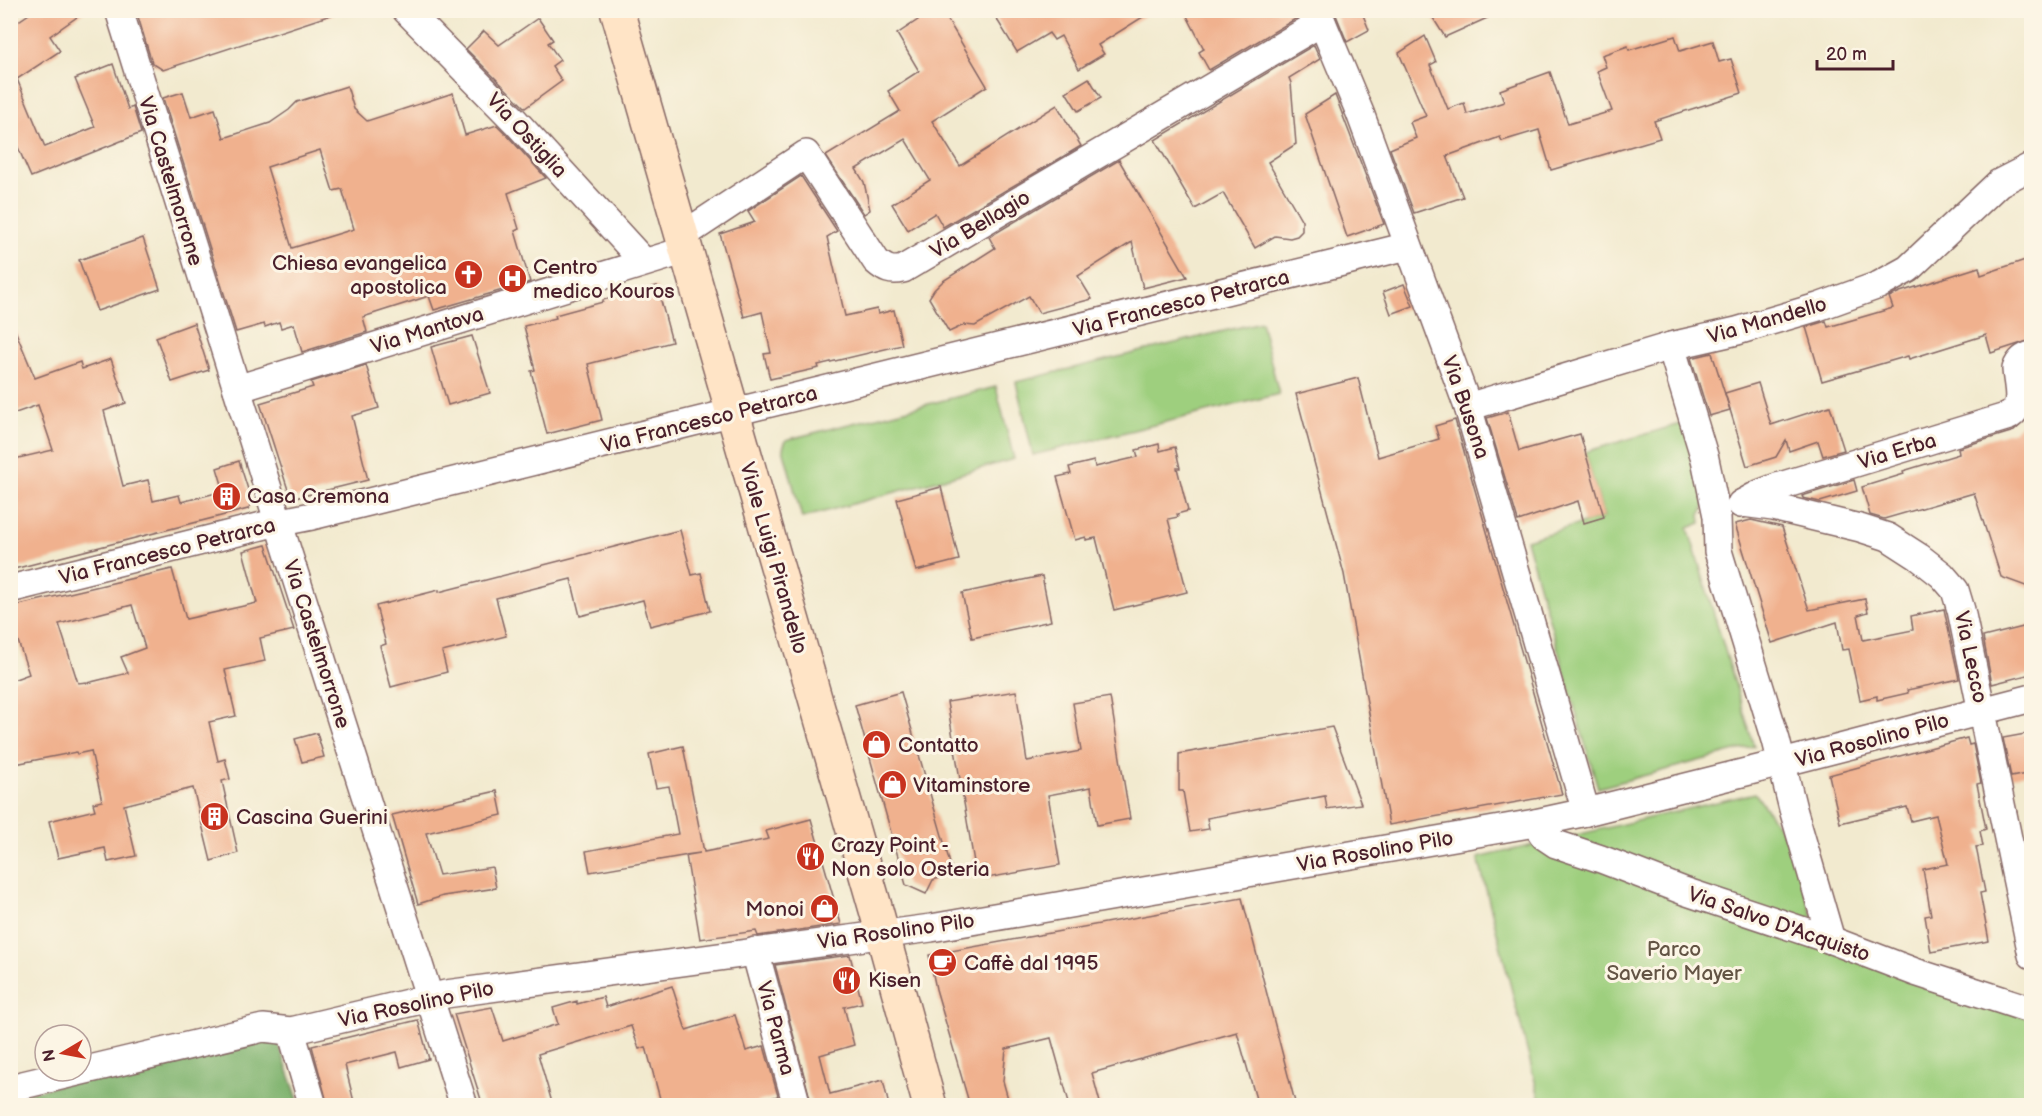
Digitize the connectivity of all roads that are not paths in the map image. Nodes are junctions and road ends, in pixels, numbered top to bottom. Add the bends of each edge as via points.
1 (119, 10) edge
2 (406, 10) edge
3 (617, 10) edge
4 (1320, 16) edge
5 (2031, 166) edge
6 (684, 243) junction
7 (1407, 246) junction
8 (644, 262) junction
9 (1671, 346) junction
10 (2031, 355) edge
11 (237, 389) junction
12 (1468, 407) junction
13 (733, 413) junction
14 (1743, 503) junction
15 (1716, 511) junction
16 (279, 523) junction
17 (10, 589) edge
18 (2031, 698) edge
19 (1982, 710) junction
20 (1782, 763) junction
21 (1586, 812) junction
22 (1535, 823) junction
23 (883, 934) junction
24 (1831, 940) junction
25 (755, 951) junction
26 (2031, 955) edge
27 (429, 998) junction
28 (2029, 1003) edge
29 (291, 1031) junction
30 (10, 1088) edge
31 (313, 1106) edge
32 (464, 1106) edge
33 (797, 1106) edge
34 (930, 1106) edge

1 - 11 street, Via Castelmorrone
2 - 8 street, Via Ostiglia via 516,122
3 - 6 main road, Viale Luigi Pirandello
4 - 6 street, Via Bellagio via 903,269 886,269 876,261 806,154
4 - 7 street, Via Busona
5 - 9 street, Via Mandello via 1988,192 1950,232 1894,278 1818,307
6 - 8 street, Via Mantova
6 - 13 main road, Viale Luigi Pirandello
7 - 12 street, Via Busona
7 - 13 street, Via Francesco Petrarca
8 - 11 street, Via Mantova
9 - 12 street, Via Mandello
9 - 15 street via 1698,431
10 - 14 street, Via Erba via 2024,357 2016,369 2019,405 2009,416 1771,489
11 - 16 street, Via Castelmorrone
12 - 21 street, Via Busona
13 - 16 street, Via Francesco Petrarca
13 - 23 main road, Viale Luigi Pirandello
14 - 15 street, Via Erba
14 - 19 street, Via Lecco via 1876,532 1904,546 1942,575 1958,598
15 - 20 street via 1718,551
16 - 17 street, Via Francesco Petrarca
16 - 27 street, Via Castelmorrone
18 - 19 street, Via Rosolino Pilo
19 - 20 street, Via Rosolino Pilo
19 - 26 street, Via Lecco
20 - 21 street, Via Rosolino Pilo
20 - 24 street, Via Rosolino Pilo
21 - 22 street, Via Rosolino Pilo
22 - 23 street, Via Rosolino Pilo
22 - 24 street, Via Salvo D'Acquisto via 1544,836 1557,844
23 - 25 street, Via Rosolino Pilo
23 - 34 main road, Viale Luigi Pirandello
24 - 28 street, Via Salvo D'Acquisto via 1915,972
25 - 27 street, Via Rosolino Pilo
25 - 33 street, Via Parma
27 - 29 street, Via Rosolino Pilo
27 - 32 street, Via Castelmorrone
29 - 30 street, Via Rosolino Pilo via 263,1028
29 - 31 street

